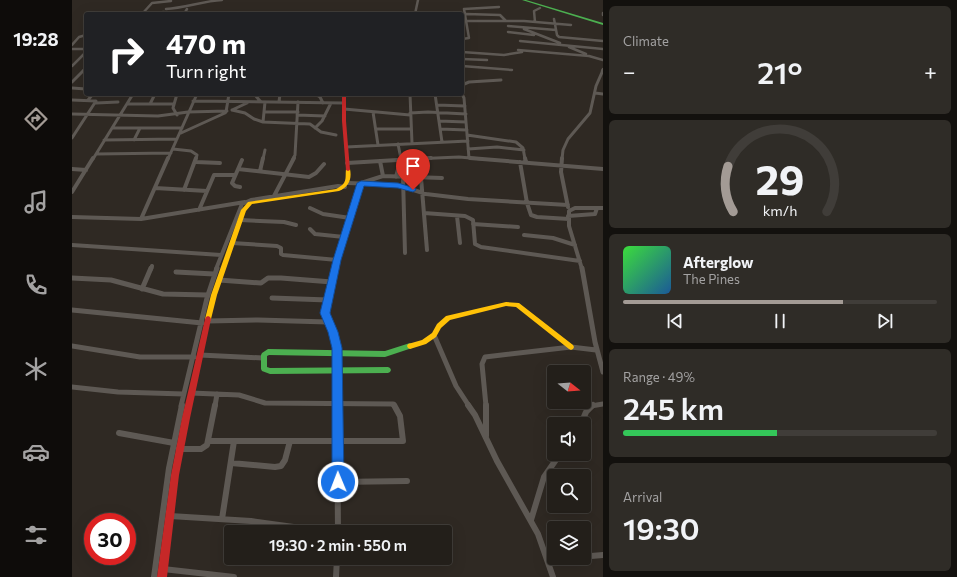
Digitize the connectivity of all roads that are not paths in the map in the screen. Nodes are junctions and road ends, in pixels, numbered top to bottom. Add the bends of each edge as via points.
1 (166, 0) edge
2 (222, 0) edge
3 (418, 0) edge
4 (523, 0) edge
5 (172, 1) edge
6 (162, 2) junction
7 (498, 7) dead end
8 (540, 8) dead end
9 (187, 9) dead end
10 (145, 12) edge
11 (164, 12) edge
12 (185, 12) edge
13 (415, 12) edge
14 (466, 14) junction
15 (554, 19) dead end
16 (466, 21) junction
17 (506, 21) junction
18 (535, 22) junction
19 (555, 23) junction
20 (603, 24) edge
21 (571, 25) dead end
22 (508, 26) dead end
23 (524, 29) dead end
24 (556, 30) junction
25 (508, 32) dead end
26 (540, 35) junction
27 (84, 36) edge
28 (559, 37) junction
29 (464, 39) edge
30 (520, 41) dead end
31 (603, 42) edge
32 (72, 45) edge
33 (565, 45) junction
34 (72, 49) edge
35 (603, 49) edge
36 (518, 50) dead end
37 (84, 51) edge
38 (527, 51) junction
39 (464, 52) edge
40 (84, 53) edge
41 (591, 56) junction
42 (464, 59) edge
43 (486, 60) dead end
44 (603, 60) edge
45 (72, 66) edge
46 (464, 66) edge
47 (603, 69) edge
48 (84, 70) edge
49 (512, 70) dead end
50 (501, 80) dead end
51 (72, 82) edge
52 (464, 84) edge
53 (72, 88) edge
54 (84, 88) edge
55 (594, 93) junction
56 (603, 94) edge
57 (91, 96) edge
58 (131, 96) edge
59 (154, 96) edge
60 (176, 96) edge
61 (196, 96) edge
62 (229, 96) edge
63 (256, 96) edge
64 (280, 96) edge
65 (318, 96) edge
66 (344, 96) edge
67 (410, 96) edge
68 (435, 96) edge
69 (462, 96) edge
70 (72, 100) edge
71 (88, 100) junction
72 (193, 101) junction
73 (96, 102) junction
74 (118, 102) dead end
75 (229, 102) junction
76 (249, 102) junction
77 (261, 102) junction
78 (265, 102) junction
79 (279, 102) junction
80 (298, 102) junction
81 (323, 102) junction
82 (331, 103) junction
83 (127, 104) junction
84 (150, 104) junction
85 (173, 104) junction
86 (437, 105) junction
87 (344, 106) junction
88 (465, 106) junction
89 (232, 110) junction
90 (188, 112) junction
91 (227, 112) junction
92 (264, 112) junction
93 (373, 112) junction
94 (438, 112) junction
95 (297, 113) junction
96 (72, 114) edge
97 (410, 114) junction
98 (466, 114) junction
99 (88, 115) junction
100 (177, 115) junction
101 (120, 116) junction
102 (325, 116) junction
103 (439, 121) junction
104 (263, 122) junction
105 (466, 122) junction
106 (296, 124) junction
107 (112, 128) junction
108 (140, 128) junction
109 (182, 128) junction
110 (315, 128) junction
111 (376, 129) junction
112 (411, 129) junction
113 (440, 129) junction
114 (467, 130) junction
115 (180, 133) junction
116 (336, 135) dead end
117 (468, 135) junction
118 (72, 138) edge
119 (178, 139) junction
120 (104, 140) junction
121 (134, 140) junction
122 (468, 141) junction
123 (442, 142) junction
124 (412, 143) junction
125 (398, 144) junction
126 (378, 145) junction
127 (346, 147) junction
128 (468, 149) junction
129 (265, 150) dead end
130 (524, 150) junction
131 (172, 151) junction
132 (96, 154) junction
133 (469, 158) junction
134 (242, 160) dead end
135 (400, 160) junction
136 (380, 161) junction
137 (196, 162) junction
138 (520, 162) junction
139 (526, 162) junction
140 (220, 163) dead end
141 (324, 164) dead end
142 (347, 164) junction
143 (562, 165) junction
144 (238, 168) junction
145 (72, 169) edge
146 (86, 170) junction
147 (603, 170) edge
148 (260, 171) junction
149 (284, 174) junction
150 (235, 175) junction
151 (383, 176) junction
152 (396, 177) junction
153 (403, 177) junction
154 (421, 178) junction
155 (442, 178) dead end
156 (72, 183) edge
157 (78, 183) junction
158 (361, 183) junction
159 (347, 185) junction
160 (403, 186) junction
161 (240, 187) dead end
162 (155, 188) junction
163 (358, 188) junction
164 (184, 190) junction
165 (207, 191) junction
166 (72, 192) edge
167 (422, 193) junction
168 (274, 196) junction
169 (245, 202) junction
170 (527, 203) junction
171 (568, 205) junction
172 (310, 208) dead end
173 (597, 208) junction
174 (603, 208) edge
175 (200, 210) junction
176 (569, 211) junction
177 (424, 214) junction
178 (457, 216) junction
179 (72, 217) edge
180 (350, 218) junction
181 (568, 218) junction
182 (141, 219) junction
183 (240, 220) junction
184 (473, 224) junction
185 (296, 225) dead end
186 (518, 227) dead end
187 (310, 229) dead end
188 (524, 234) dead end
189 (344, 237) junction
190 (232, 243) junction
191 (460, 243) dead end
192 (72, 245) edge
193 (575, 245) junction
194 (427, 250) dead end
195 (405, 253) dead end
196 (221, 255) junction
197 (337, 260) junction
198 (580, 261) junction
199 (152, 266) dead end
200 (176, 272) dead end
201 (214, 274) junction
202 (72, 278) edge
203 (219, 280) junction
204 (332, 282) junction
205 (142, 289) junction
206 (208, 295) junction
207 (272, 298) dead end
208 (328, 300) junction
209 (72, 310) edge
210 (205, 322) junction
211 (328, 322) junction
212 (434, 335) junction
213 (72, 346) edge
214 (571, 347) junction
215 (596, 350) junction
216 (337, 353) junction
217 (197, 356) junction
218 (263, 358) junction
219 (602, 365) edge
220 (337, 370) junction
221 (388, 370) dead end
222 (603, 372) edge
223 (72, 387) edge
224 (191, 393) junction
225 (184, 394) junction
226 (217, 394) junction
227 (337, 403) junction
228 (603, 404) edge
229 (583, 417) edge
230 (119, 433) dead end
231 (486, 437) junction
232 (338, 440) junction
233 (208, 441) junction
234 (234, 441) junction
235 (290, 441) junction
236 (174, 443) junction
237 (179, 449) junction
238 (553, 461) edge
239 (230, 463) junction
240 (407, 481) dead end
241 (338, 482) junction
242 (170, 516) junction
243 (222, 519) junction
244 (531, 520) junction
245 (272, 525) edge
246 (338, 525) edge
247 (603, 555) edge
248 (591, 556) dead end
249 (337, 565) edge
250 (164, 569) junction
251 (154, 577) edge
252 (162, 577) edge
253 (234, 577) edge
254 (336, 577) edge
255 (553, 577) edge

1 - 6 street
2 - 11 street via 206,1
3 - 13 street
4 - 20 street
5 - 6 street
5 - 11 street
6 - 10 street via 152,4
7 - 14 street via 466,8
8 - 18 street via 534,11
9 - 12 street
14 - 16 street
14 - 17 street via 500,14
15 - 19 street
16 - 17 street
16 - 29 street via 468,39
17 - 18 street
18 - 19 street
19 - 21 street
19 - 24 street
22 - 24 street
23 - 26 street
24 - 28 street
25 - 26 street
26 - 28 street
26 - 33 street
27 - 32 street
28 - 31 street
30 - 33 street
33 - 35 street
33 - 41 street
34 - 37 street
36 - 38 street
38 - 39 street via 504,54
38 - 41 street
40 - 45 street
41 - 44 street
42 - 43 street
46 - 49 street
47 - 55 street
48 - 51 street
50 - 52 street
53 - 54 street
55 - 56 street
55 - 143 street via 590,113 566,144
57 - 71 street
58 - 83 street
59 - 84 street
60 - 85 street
61 - 72 street
62 - 75 street
63 - 77 street
64 - 79 street
65 - 81 street
66 - 87 street
67 - 97 street
68 - 86 street
69 - 88 street
70 - 71 street
71 - 73 street
72 - 75 street
72 - 90 street
73 - 74 street
73 - 99 street
75 - 76 street
75 - 91 street
76 - 77 street
76 - 89 street
77 - 78 street
78 - 79 street
78 - 92 street
79 - 80 street
80 - 81 street
80 - 95 street
81 - 82 street
82 - 87 street
82 - 102 street
83 - 84 street
83 - 101 street
84 - 85 street
85 - 100 street
86 - 88 street
86 - 94 street
87 - 93 street
87 - 127 street
88 - 98 street
89 - 91 street
89 - 104 street
90 - 91 street
90 - 100 street
90 - 109 street
91 - 115 street
92 - 95 street
92 - 104 street
93 - 97 street
93 - 111 street
94 - 97 street
94 - 98 street
94 - 103 street
95 - 102 street
95 - 106 street
96 - 99 street
97 - 112 street
98 - 105 street
99 - 101 street
99 - 118 street
100 - 101 street
101 - 107 street
102 - 110 street
103 - 105 street
103 - 113 street
104 - 106 street
105 - 114 street
106 - 110 street via 310,124
106 - 149 street via 295,155
107 - 108 street
107 - 120 street
108 - 109 street
108 - 121 street
109 - 115 street
110 - 116 street
111 - 112 street
111 - 126 street
112 - 124 street
113 - 114 street
113 - 123 street
114 - 117 street
115 - 119 street
117 - 122 street
117 - 130 street via 510,140 520,144
119 - 121 street
119 - 131 street
120 - 121 street
120 - 132 street
122 - 123 street
122 - 128 street
123 - 124 street
124 - 125 street
125 - 126 street
125 - 135 street
126 - 127 street
127 - 142 street
128 - 130 street via 497,147
128 - 133 street
129 - 148 street
130 - 139 street
131 - 132 street
131 - 137 street via 196,152
131 - 162 street
132 - 146 street
133 - 135 street
133 - 138 street
134 - 144 street
135 - 136 street
135 - 152 street
136 - 142 street
136 - 151 street
137 - 140 street
137 - 164 street
138 - 139 street
138 - 170 street
139 - 143 street
141 - 149 street via 309,177
142 - 159 street
143 - 147 street
143 - 171 street via 561,172
144 - 148 street
144 - 150 street
145 - 146 street
146 - 157 street
148 - 149 street
149 - 168 street
150 - 161 street via 232,183
150 - 165 street via 214,175
151 - 152 street
151 - 158 street
152 - 153 street
153 - 154 street
153 - 160 street
154 - 155 street
154 - 167 street
156 - 157 street
157 - 166 street
158 - 159 street
158 - 160 street
158 - 163 street
159 - 163 street
159 - 168 street
159 - 183 street via 337,190 250,203
160 - 167 street
160 - 195 street
162 - 164 street
162 - 182 street
163 - 180 street
164 - 165 street
165 - 175 street
167 - 170 street
167 - 177 street
168 - 169 street
169 - 175 street
169 - 196 street via 239,210
170 - 171 street
170 - 181 street via 534,216
171 - 176 street
172 - 180 street via 323,214
173 - 174 street
173 - 176 street via 575,208
173 - 181 street via 595,214
175 - 182 street
176 - 181 street
177 - 178 street
177 - 194 street
178 - 184 street via 469,217
178 - 191 street
179 - 182 street
180 - 189 street
181 - 193 street
183 - 185 street
183 - 190 street
184 - 186 street
184 - 198 street via 475,244 481,248
187 - 189 street via 315,234
188 - 193 street via 553,238
189 - 197 street
190 - 197 street via 277,246 284,255
190 - 203 street
192 - 196 street
193 - 198 street
196 - 201 street
197 - 204 street
198 - 215 street
199 - 205 street
200 - 201 street
201 - 206 street
202 - 205 street via 111,280
203 - 204 street via 258,283 268,278 281,278
203 - 210 street
204 - 208 street
205 - 206 street via 163,294
206 - 210 street
207 - 208 street
208 - 211 street via 325,313
209 - 210 street via 158,320
210 - 211 street
210 - 217 street
211 - 216 street
212 - 214 street via 448,318 511,303
212 - 216 street via 424,342 385,354
212 - 231 street via 456,386
213 - 217 street via 140,357
214 - 215 street
214 - 231 street via 485,357 482,364
215 - 219 street
216 - 218 street via 268,352
216 - 220 street
217 - 218 street
217 - 224 street
217 - 225 street
218 - 220 street via 264,368 270,371
219 - 222 street
220 - 221 street
220 - 227 street
223 - 225 street via 118,392
224 - 226 street
224 - 237 street
225 - 236 street
226 - 227 street via 239,395 265,403
226 - 233 street
227 - 232 street
227 - 232 street via 393,404 400,416 403,441
228 - 229 street via 591,405 586,409
230 - 236 street
231 - 244 street
232 - 235 street
232 - 241 street
233 - 234 street
233 - 237 street via 202,449
234 - 235 street
234 - 239 street
235 - 239 street via 281,466 275,468
236 - 251 street
237 - 242 street
238 - 244 street via 544,474
239 - 243 street
240 - 241 street
241 - 246 street
242 - 243 street
242 - 250 street
243 - 245 street
244 - 255 street
247 - 248 street
249 - 254 street
250 - 252 street
250 - 253 street

